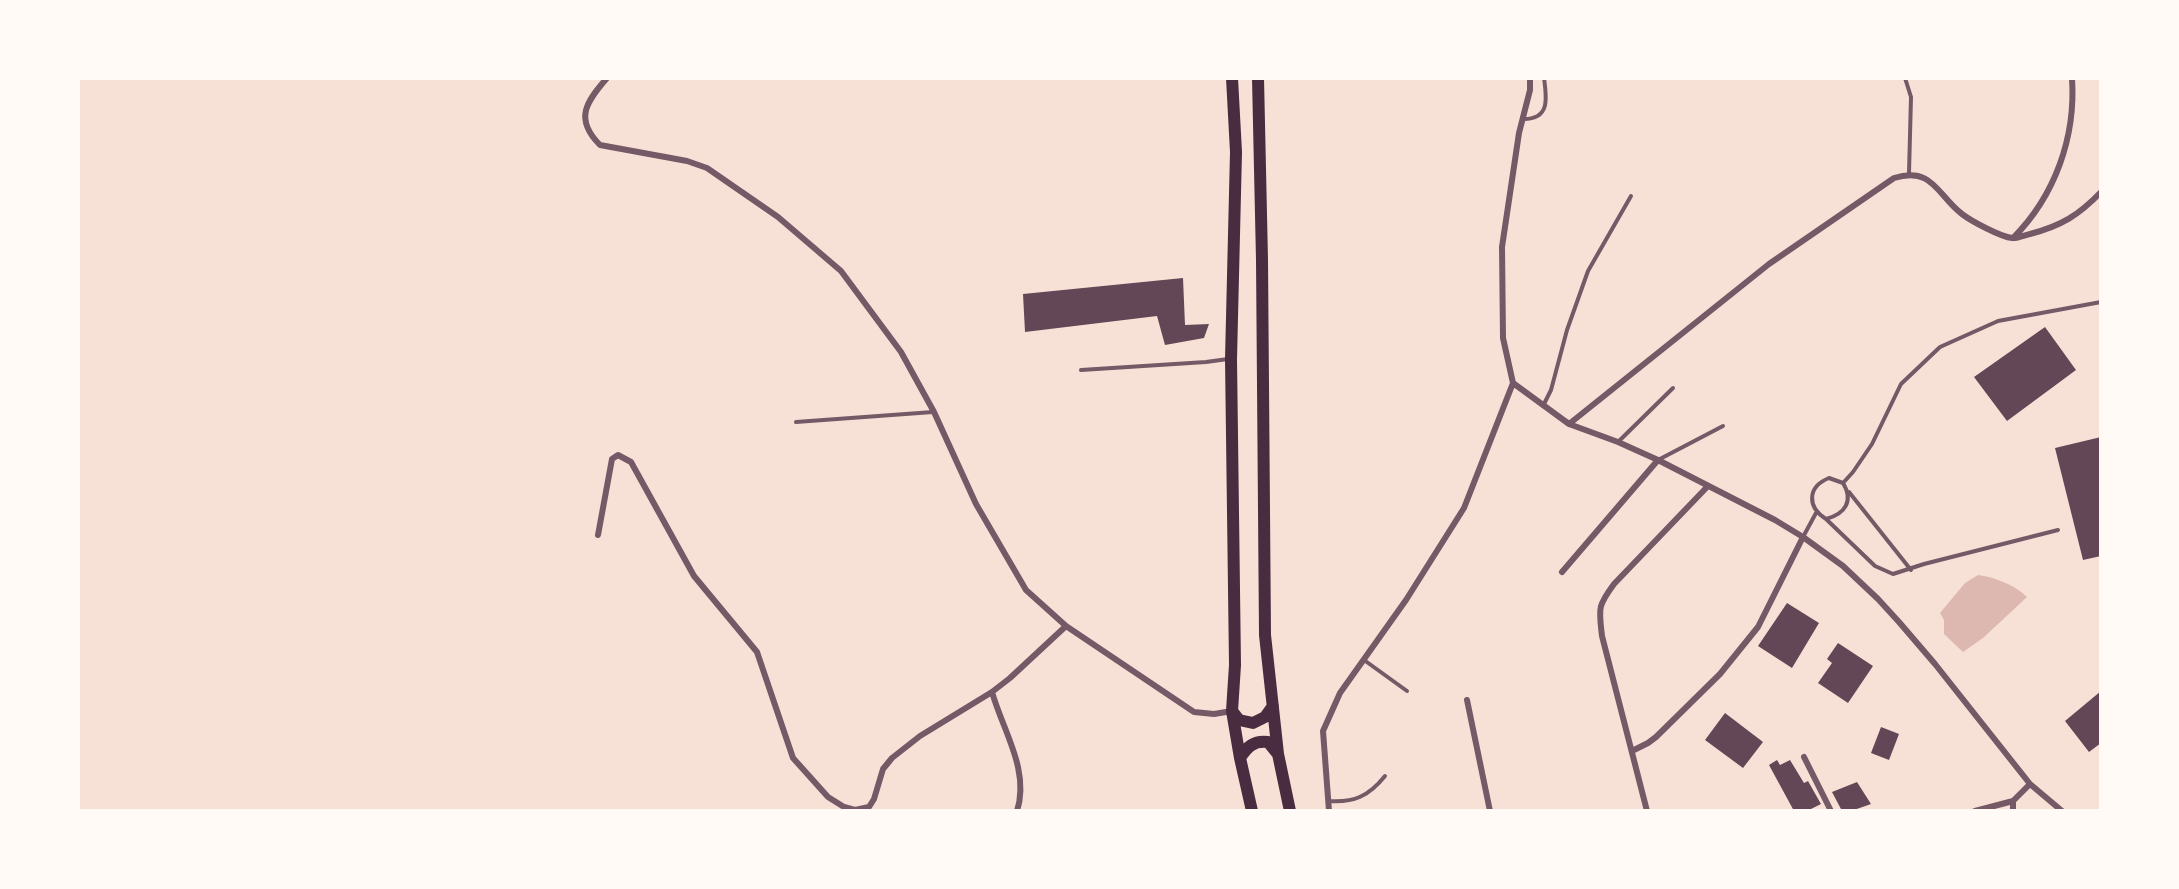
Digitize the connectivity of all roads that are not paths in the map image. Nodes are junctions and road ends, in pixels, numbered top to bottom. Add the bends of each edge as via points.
1 (607, 78) edge
2 (1232, 78) edge
3 (1258, 78) edge
4 (1530, 78) edge
5 (1544, 78) edge
6 (1905, 78) edge
7 (2072, 78) edge
8 (1522, 119) junction
9 (1909, 173) junction
10 (2101, 192) edge
11 (1631, 196) dead end
12 (2013, 238) junction
13 (2101, 302) edge
14 (1232, 359) junction
15 (1081, 370) dead end
16 (1513, 383) junction
17 (1673, 388) dead end
18 (1543, 406) junction
19 (934, 412) junction
20 (796, 422) dead end
21 (1569, 424) junction
22 (1723, 426) dead end
23 (1618, 442) junction
24 (1658, 460) junction
25 (1843, 483) junction
26 (1708, 486) junction
27 (1848, 491) junction
28 (1816, 513) junction
29 (1826, 519) junction
30 (2058, 530) dead end
31 (598, 535) dead end
32 (1803, 537) junction
33 (1911, 570) junction
34 (1562, 572) dead end
35 (1066, 626) junction
36 (1363, 660) junction
37 (1407, 691) dead end
38 (992, 692) junction
39 (1467, 700) dead end
40 (1273, 706) junction
41 (1232, 711) junction
42 (1632, 751) junction
43 (1278, 754) junction
44 (1804, 756) dead end
45 (1240, 758) junction
46 (1385, 776) dead end
47 (2030, 784) junction
48 (1327, 801) junction
49 (2013, 801) junction
50 (1017, 811) edge
51 (1252, 811) edge
52 (1290, 811) edge
53 (1329, 811) edge
54 (1490, 811) edge
55 (1647, 811) edge
56 (1831, 811) edge
57 (1975, 811) edge
58 (2013, 811) edge
59 (2062, 811) edge

1 - 19 street via 585,110 585,124 591,136 600,145 707,168 778,217 841,271 901,352
2 - 14 highway via 1236,152
3 - 40 highway via 1265,635
4 - 8 street
5 - 8 lane via 1547,98 1543,112 1533,120
6 - 9 lane via 1911,96
7 - 12 street via 2074,105 2055,181 2031,220
8 - 16 street via 1502,247 1503,338
9 - 12 street via 1936,186 1961,214
9 - 21 street via 1894,178 1769,264
10 - 12 street via 2064,223
11 - 18 lane via 1588,271
13 - 25 lane via 1998,321 1940,347 1901,384 1872,444
14 - 15 lane
14 - 41 highway
16 - 18 street
16 - 36 street via 1464,507
17 - 23 lane
18 - 21 street
19 - 20 lane
19 - 35 street via 976,504 1026,590
21 - 23 street
22 - 24 lane
23 - 24 street
24 - 26 street
24 - 34 street
25 - 27 lane
25 - 28 lane via 1829,478 1816,487 1812,495
26 - 32 street
26 - 42 street via 1614,584 1599,609 1602,636
27 - 29 lane via 1844,509 1836,517
27 - 33 lane
28 - 29 lane
28 - 32 lane
29 - 33 lane via 1875,567 1893,574
30 - 33 lane
31 - 38 street via 612,459 618,455 630,462 694,576 757,652 793,758 828,797 844,807 869,807 883,769 892,758
32 - 42 street via 1758,627 1720,674 1656,737
32 - 47 street via 1843,566 1878,599
35 - 38 street
35 - 41 street via 1194,712
36 - 37 lane
36 - 48 street via 1340,693 1323,730
38 - 50 street via 1019,767 1021,798
39 - 54 street
40 - 41 highway via 1265,717 1253,723 1239,720
40 - 43 highway
41 - 45 highway
42 - 55 street
43 - 45 highway via 1273,746 1262,741 1249,746
43 - 52 highway
44 - 56 street
45 - 51 highway
46 - 48 lane via 1366,796
47 - 49 street
47 - 59 street
48 - 53 street
49 - 57 street
49 - 58 street

